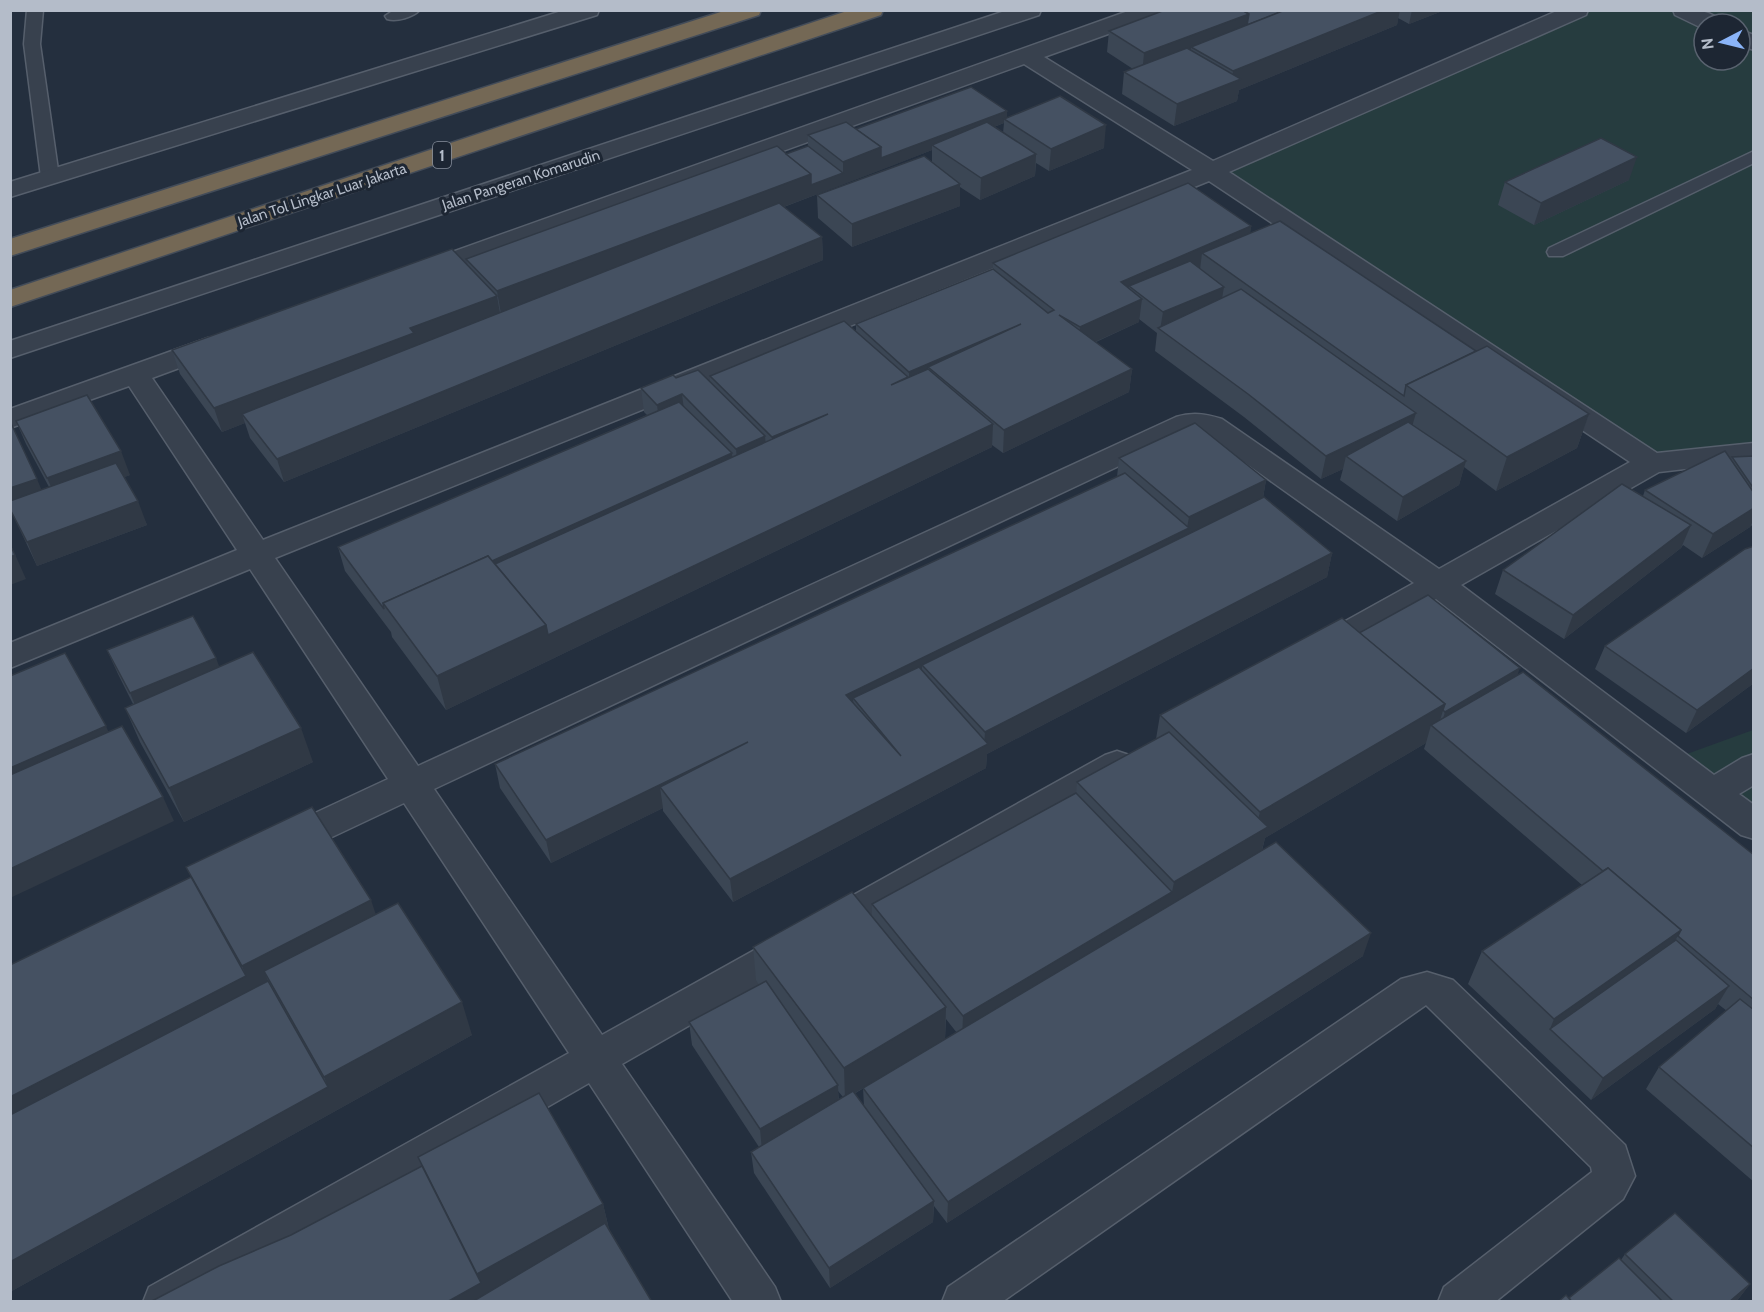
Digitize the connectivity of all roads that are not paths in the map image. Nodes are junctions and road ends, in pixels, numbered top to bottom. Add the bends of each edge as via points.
1 (35, 10) edge
2 (412, 10) edge
3 (589, 10) edge
4 (751, 10) edge
5 (873, 10) edge
6 (1031, 10) edge
7 (1153, 10) edge
8 (1578, 10) edge
9 (393, 16) dead end
10 (1027, 56) junction
11 (1754, 156) edge
12 (1211, 171) junction
13 (50, 177) junction
14 (10, 190) edge
15 (10, 248) edge
16 (1556, 252) dead end
17 (395, 282) edge
18 (10, 299) edge
19 (237, 338) edge
20 (10, 350) edge
21 (135, 374) junction
22 (10, 419) edge
23 (1754, 452) edge
24 (1652, 463) junction
25 (256, 554) junction
26 (1437, 583) junction
27 (10, 656) edge
28 (1292, 665) edge
29 (1146, 748) edge
30 (1754, 767) edge
31 (411, 784) junction
32 (1713, 793) junction
33 (1754, 825) edge
34 (248, 861) edge
35 (596, 1059) junction
36 (165, 1302) edge
37 (759, 1302) edge
38 (964, 1302) edge
39 (1460, 1302) edge

1 - 13 lane via 32,44
2 - 9 lane
3 - 13 street
4 - 15 highway
5 - 18 highway, Jalan Tol Lingkar Luar Jakarta / 1
6 - 20 street, Jalan Pangeran Komarudin
7 - 10 street
8 - 12 street
10 - 12 street
10 - 17 street
11 - 16 lane
12 - 24 street
12 - 25 street
13 - 14 street
19 - 21 street
21 - 22 street
21 - 25 street
23 - 24 street
24 - 26 street
25 - 27 street
25 - 31 street
26 - 28 street
26 - 31 street via 1212,425 1186,423
26 - 32 street
29 - 35 street
30 - 32 street
31 - 34 street
31 - 35 street
32 - 33 street
35 - 36 street
35 - 37 street
38 - 39 street via 1415,991 1427,988 1439,992 1610,1158 1614,1176 1608,1185

